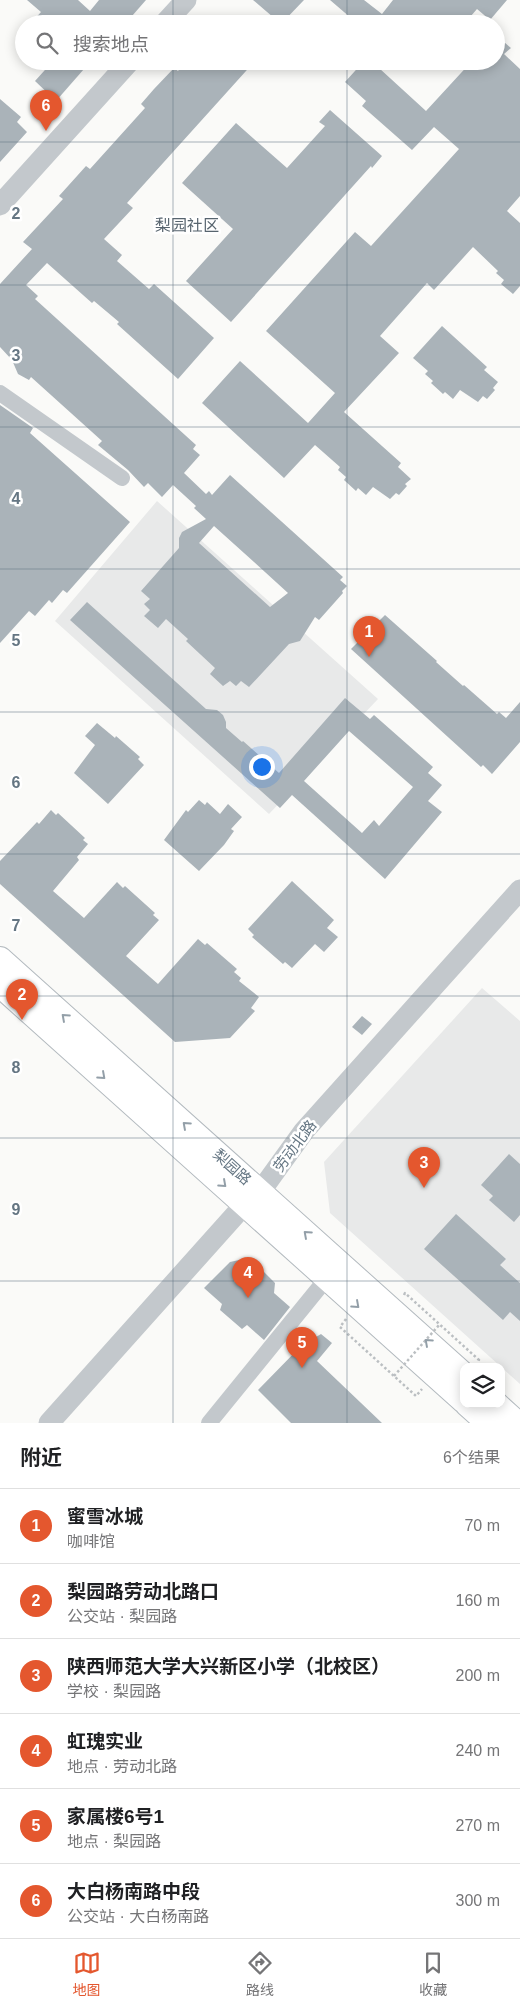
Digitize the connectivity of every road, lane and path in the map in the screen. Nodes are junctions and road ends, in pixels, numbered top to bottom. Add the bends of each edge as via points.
1 (186, 0) edge
2 (172, 15) edge
3 (122, 70) edge
4 (0, 205) edge
5 (0, 393) edge
6 (122, 478) dead end
7 (520, 890) edge
8 (0, 959) edge
9 (0, 985) edge
10 (253, 1198) junction
11 (327, 1278) junction
12 (405, 1293) dead end
13 (440, 1324) junction
14 (340, 1327) dead end
15 (466, 1363) edge
16 (468, 1363) edge
17 (394, 1376) junction
18 (416, 1396) dead end
19 (460, 1397) edge
20 (471, 1408) edge
21 (500, 1408) edge
22 (49, 1423) edge
23 (209, 1423) edge
24 (488, 1423) edge
25 (517, 1423) edge

1 - 2 street
3 - 4 street
5 - 6 street
7 - 10 street, 劳动北路 via 304,1131
10 -> 8 main road, 梨园路
9 -> 10 main road, 梨园路
10 - 11 main road, 梨园路
15 -> 10 main road, 梨园路
10 - 22 street, 劳动北路
11 -> 19 main road, 梨园路
11 - 23 street
12 - 13 path
13 - 16 path
13 - 17 path, bridge
14 - 17 path
17 - 18 path
20 - 24 main road
21 - 25 main road

